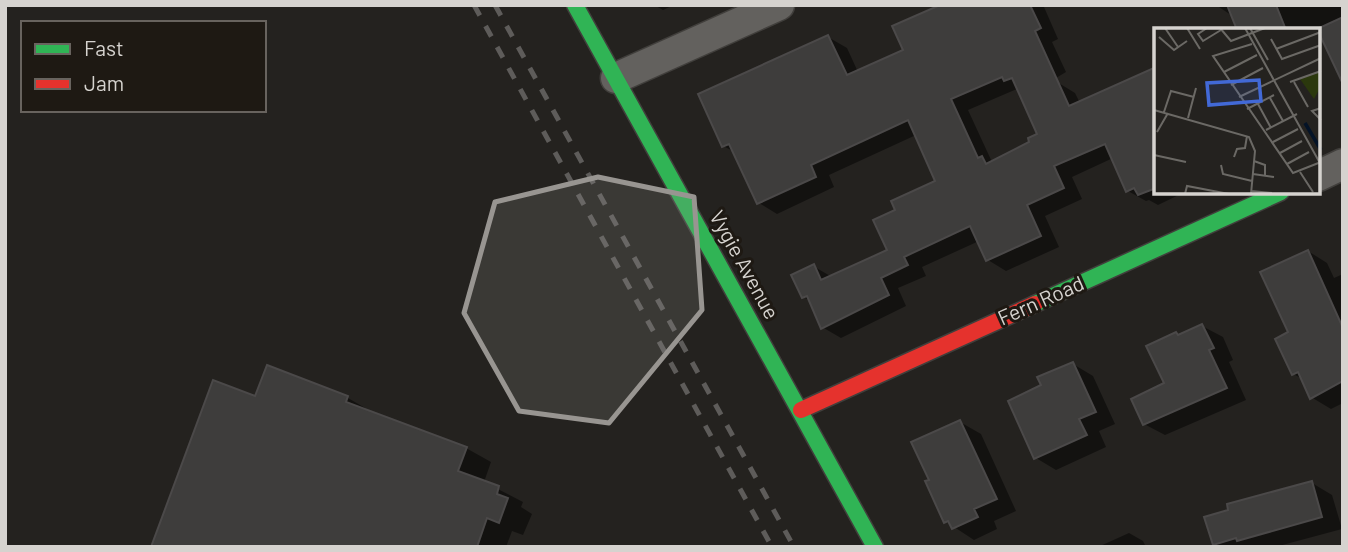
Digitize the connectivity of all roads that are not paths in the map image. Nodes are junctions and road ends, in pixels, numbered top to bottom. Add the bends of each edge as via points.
1 (575, 5) edge
2 (779, 5) edge
3 (616, 79) junction
4 (1343, 164) edge
5 (1320, 175) edge
6 (1277, 194) edge
7 (801, 411) junction
8 (875, 547) edge

1 - 3 street, Vygie Avenue
2 - 3 street
3 - 7 street, Vygie Avenue
4 - 5 street
6 - 7 street, Fern Road
7 - 8 street, Vygie Avenue

